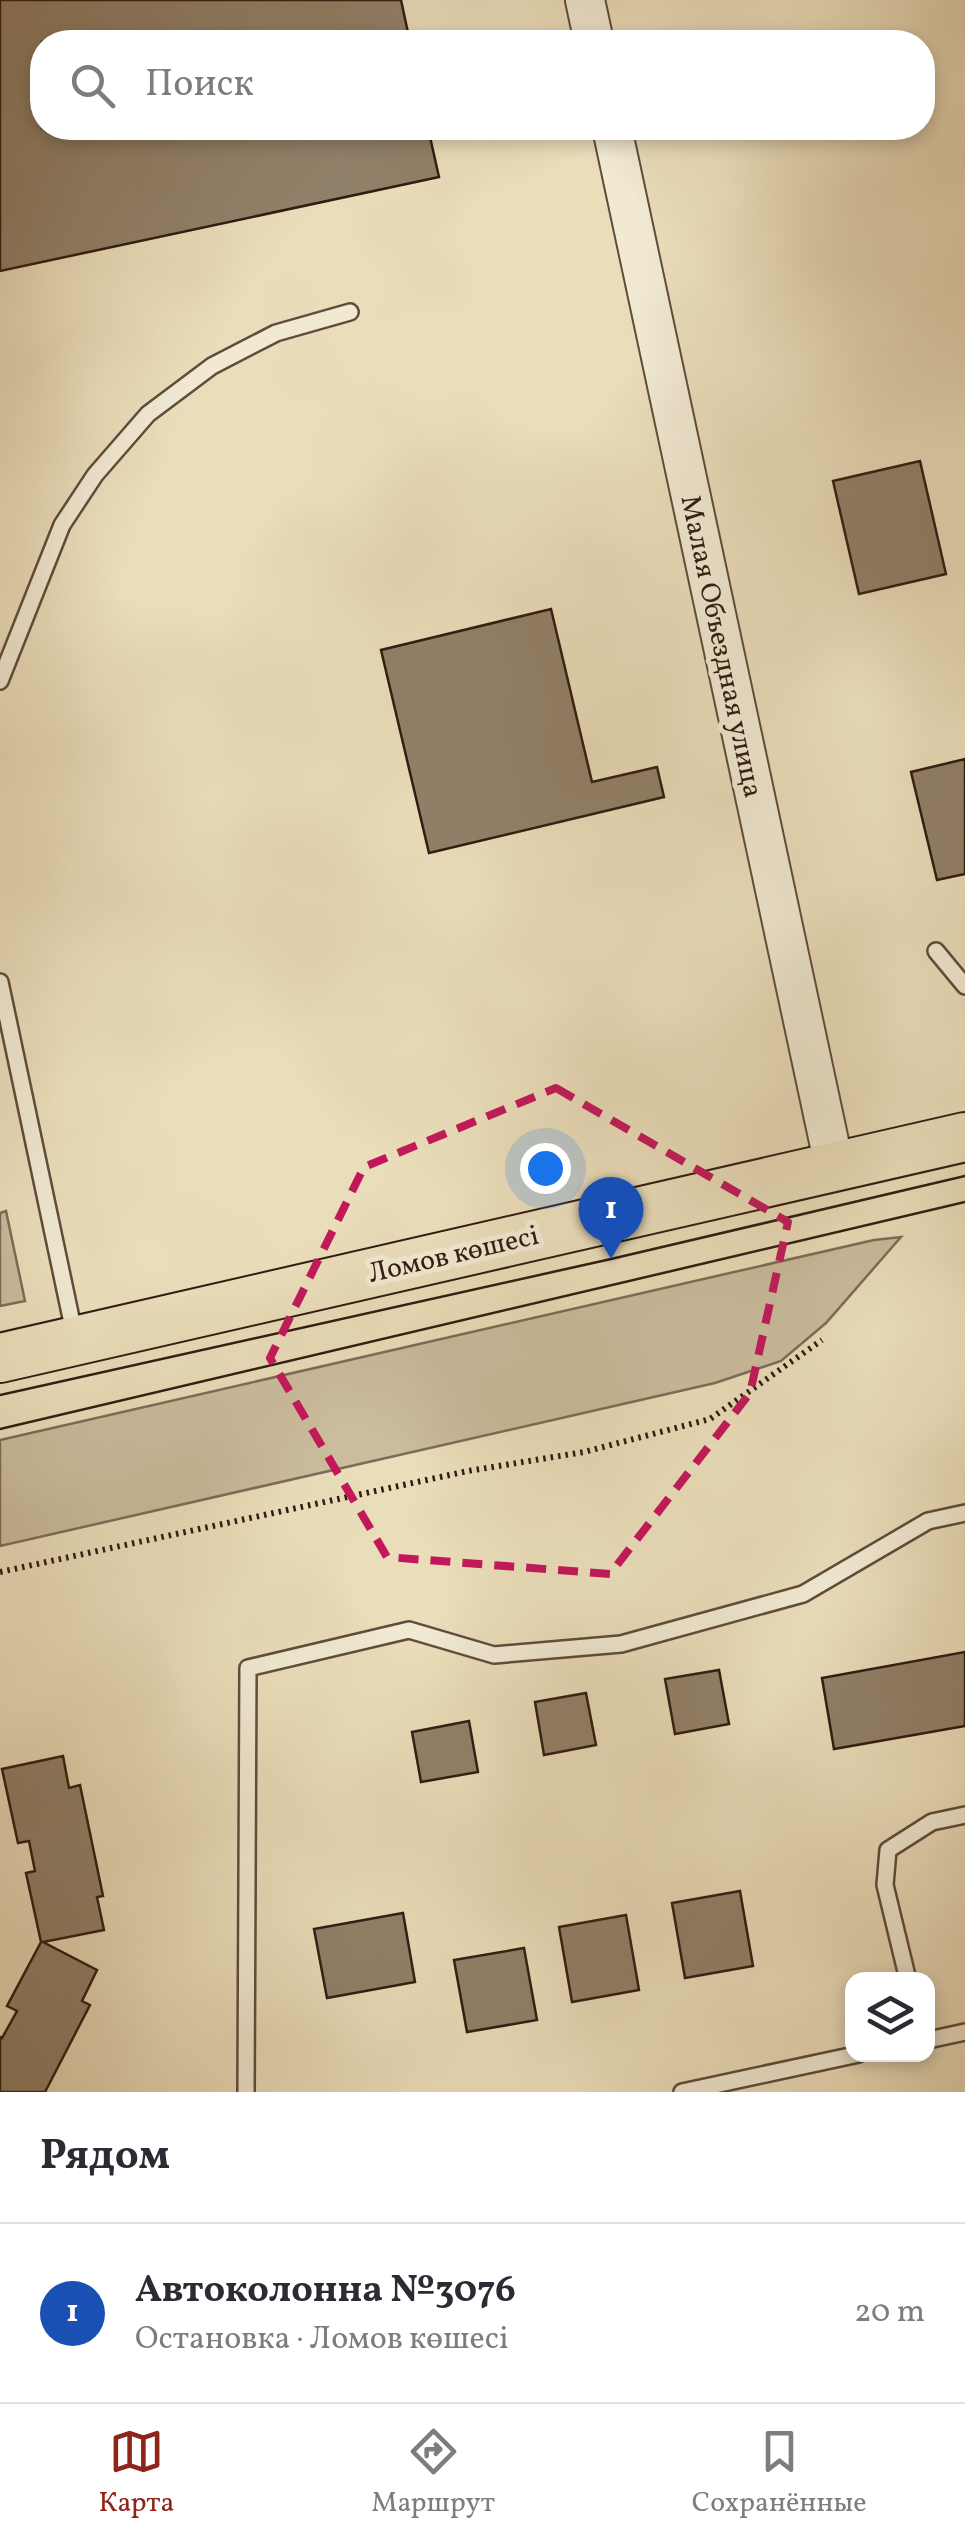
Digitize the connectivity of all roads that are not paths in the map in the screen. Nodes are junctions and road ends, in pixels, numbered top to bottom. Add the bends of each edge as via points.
1 (584, 0) edge
2 (591, 30) edge
3 (615, 140) edge
4 (350, 312) dead end
5 (0, 681) edge
6 (936, 951) dead end
7 (0, 982) edge
8 (965, 986) edge
9 (965, 1137) edge
10 (834, 1165) junction
11 (76, 1341) junction
12 (0, 1358) edge
13 (965, 1514) edge
14 (965, 1815) edge
15 (906, 1972) edge
16 (965, 2032) edge
17 (935, 2038) edge
18 (845, 2057) edge
19 (246, 2092) edge
20 (682, 2092) edge

1 - 2 street
3 - 10 street, Малая Объездная улица
4 - 5 lane via 276,332 212,366 148,414 62,525
6 - 8 lane
7 - 11 lane
9 - 10 main road, Ломов көшесі
10 - 11 main road, Ломов көшесі
11 - 12 main road, Ломов көшесі
13 - 19 lane via 928,1521 803,1594 621,1644 494,1655 409,1630 248,1668
14 - 15 lane via 932,1822 888,1850 885,1885
16 - 17 lane
18 - 20 lane

